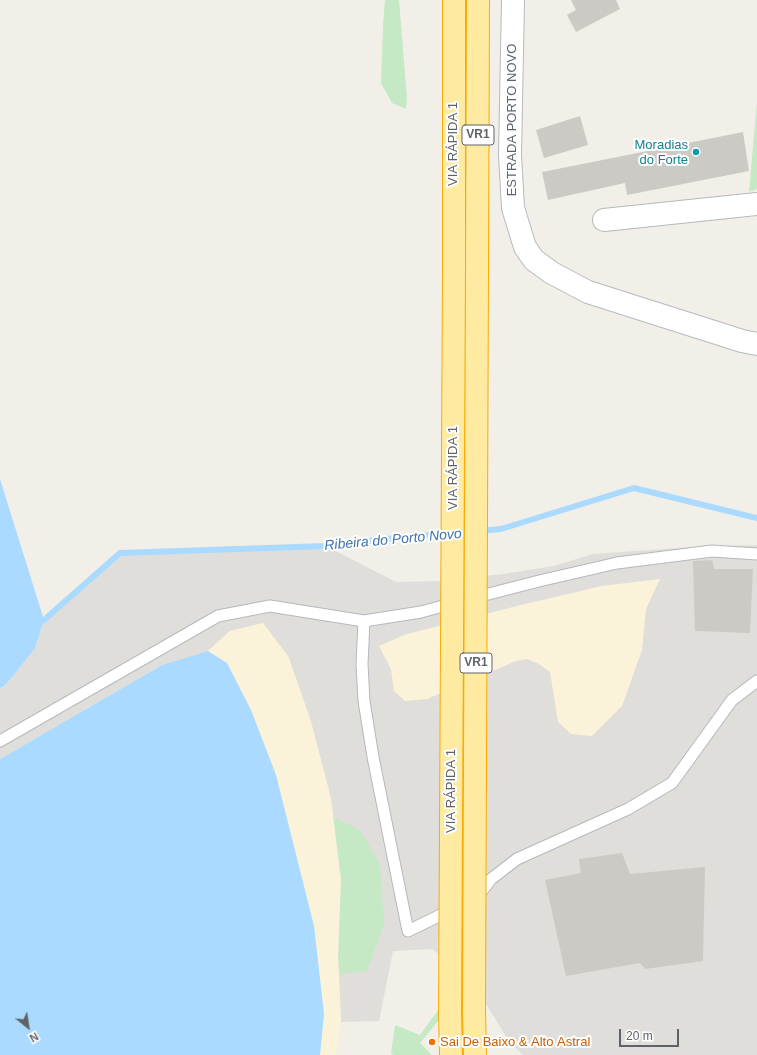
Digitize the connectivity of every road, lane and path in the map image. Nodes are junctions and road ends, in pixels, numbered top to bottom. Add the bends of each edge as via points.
1 (454, 0) edge
2 (478, 0) edge
3 (513, 0) edge
4 (757, 204) edge
5 (604, 220) dead end
6 (757, 344) edge
7 (757, 554) edge
8 (364, 621) junction
9 (757, 681) edge
10 (0, 741) edge
11 (477, 897) junction
12 (440, 985) dead end
13 (451, 1055) edge
14 (475, 1055) edge

1 - 13 highway, VIA RÁPIDA 1 / VR1, bridge
2 - 14 highway, VIA RÁPIDA 1 / VR1, bridge
3 - 6 main road, ESTRADA PORTO NOVO via 510,155 513,208 525,247 534,260 552,273 588,292
4 - 5 main road
7 - 8 lane via 712,550 617,563 421,612
8 - 10 lane via 270,606 218,616
8 - 11 lane via 364,701 408,931
9 - 11 lane via 732,700 672,783 628,809 517,859 491,879
11 - 12 lane via 453,922 453,952 445,979

